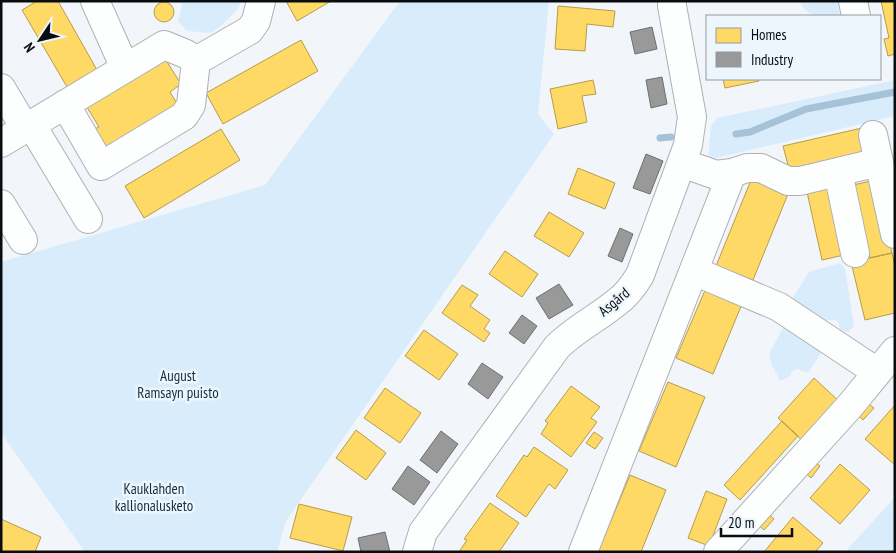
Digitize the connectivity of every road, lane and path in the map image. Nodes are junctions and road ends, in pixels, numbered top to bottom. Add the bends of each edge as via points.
1 (95, 1) edge
2 (261, 1) edge
3 (672, 1) edge
4 (853, 1) edge
5 (856, 15) edge
6 (196, 61) junction
7 (125, 68) junction
8 (1, 88) edge
9 (66, 104) junction
10 (28, 126) junction
11 (873, 135) dead end
12 (1, 142) edge
13 (879, 162) junction
14 (682, 163) junction
15 (838, 172) junction
16 (732, 173) junction
17 (1, 204) edge
18 (88, 219) dead end
19 (895, 234) edge
20 (23, 240) dead end
21 (856, 253) dead end
22 (694, 270) junction
23 (895, 351) edge
24 (877, 372) junction
25 (417, 552) edge
26 (584, 552) edge
27 (718, 552) edge

1 - 7 street
2 - 6 street via 250,30
3 - 14 street, Asgård via 692,117
4 - 5 street
6 - 7 street via 164,45
6 - 9 street via 191,105 184,116 101,166
7 - 9 street
8 - 10 street
9 - 10 street
10 - 12 street
10 - 18 street
11 - 13 street
13 - 15 street
13 - 19 street
14 - 16 street via 716,175
14 - 25 street, Asgård via 636,282 618,302 557,347 423,532
15 - 16 street via 800,181 788,181 761,168 746,168
15 - 21 street
16 - 22 street
17 - 20 street
22 - 24 street via 779,307
22 - 26 street
23 - 24 street
24 - 27 street

